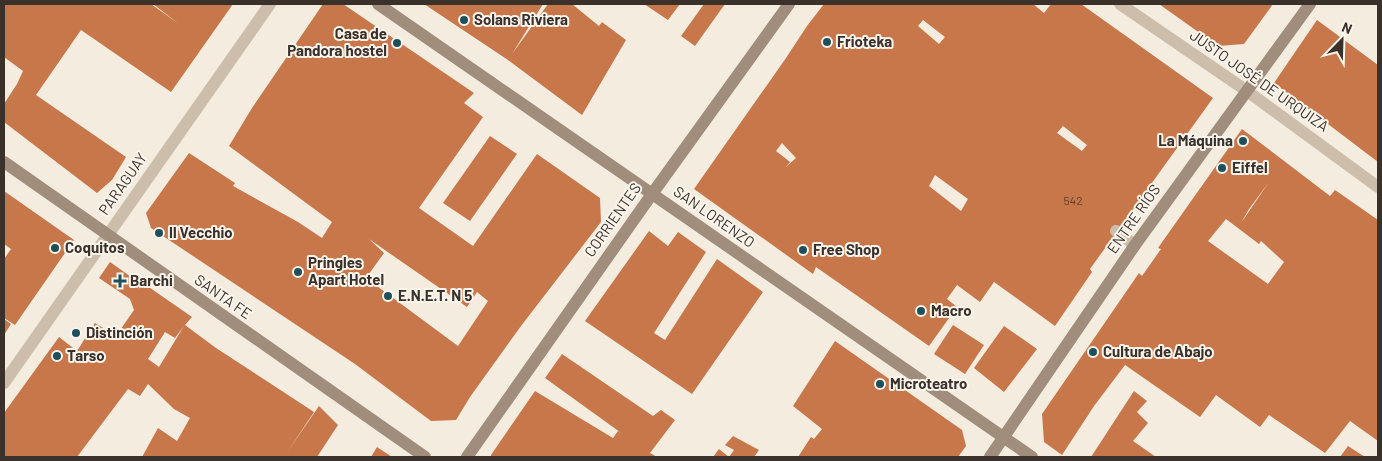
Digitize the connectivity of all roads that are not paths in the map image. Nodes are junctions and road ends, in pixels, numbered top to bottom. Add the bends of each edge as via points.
1 (270, 4) edge
2 (378, 4) edge
3 (789, 4) edge
4 (1120, 4) edge
5 (1310, 4) edge
6 (1247, 91) junction
7 (4, 162) edge
8 (1378, 187) edge
9 (652, 194) junction
10 (1116, 232) dead end
11 (108, 235) junction
12 (1135, 245) junction
13 (4, 383) edge
14 (1004, 438) junction
15 (425, 457) edge
16 (467, 457) edge
17 (990, 457) edge
18 (1032, 457) edge

1 - 11 street, PARAGUAY
2 - 9 main road, SAN LORENZO
3 - 9 main road, CORRIENTES
4 - 6 street, JUSTO JOSÉ DE URQUIZA
5 - 6 main road, ENTRE RÍOS
6 - 8 street, JUSTO JOSÉ DE URQUIZA
6 - 12 main road, ENTRE RÍOS
7 - 11 main road, SANTA FE
9 - 14 main road, SAN LORENZO
9 - 16 main road, CORRIENTES
10 - 12 street
11 - 13 street, PARAGUAY
11 - 15 main road, SANTA FE
12 - 14 main road, ENTRE RÍOS
14 - 17 main road, ENTRE RÍOS
14 - 18 main road, SAN LORENZO

